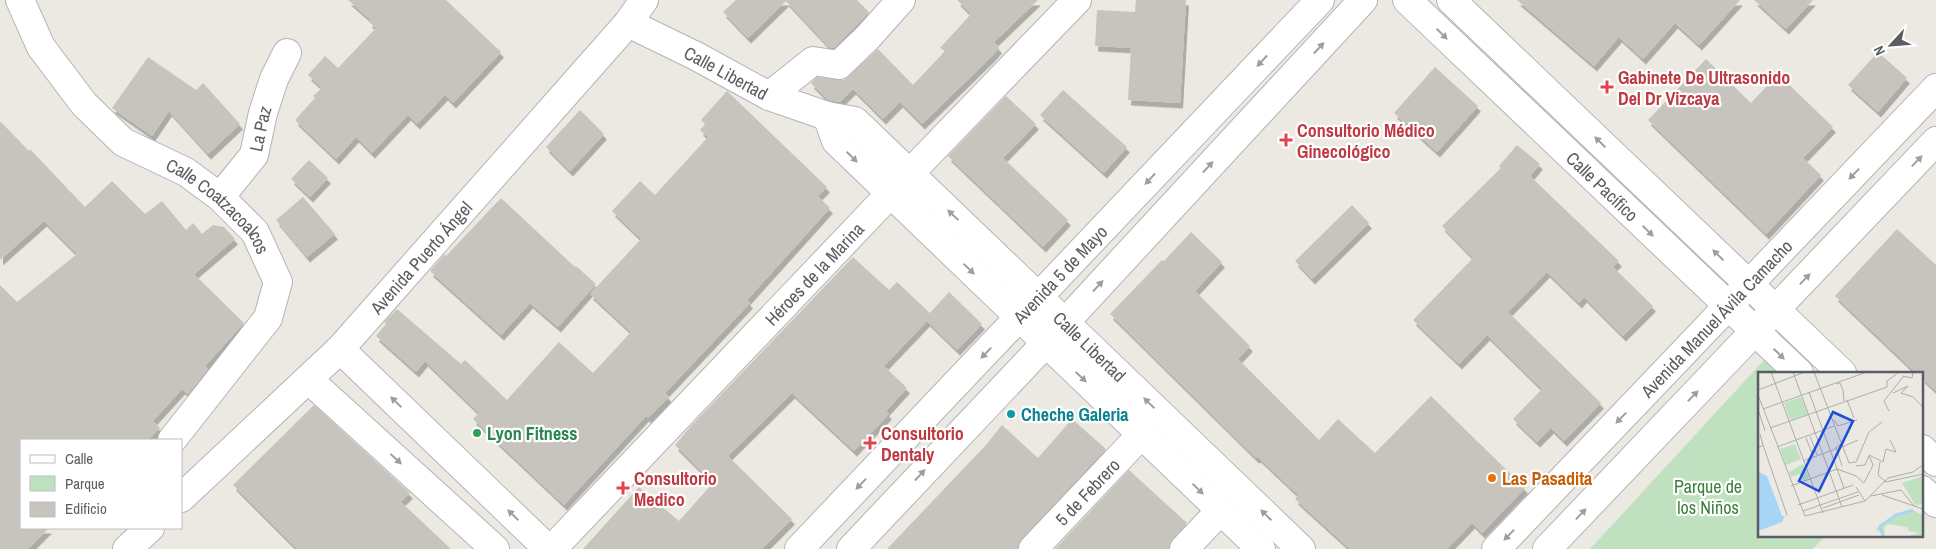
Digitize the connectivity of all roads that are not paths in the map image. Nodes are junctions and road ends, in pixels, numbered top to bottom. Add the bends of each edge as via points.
1 (20, 0) edge
2 (644, 0) edge
3 (901, 0) edge
4 (1077, 0) edge
5 (1320, 0) edge
6 (1363, 0) edge
7 (1407, 0) edge
8 (1452, 0) edge
9 (628, 22) junction
10 (287, 53) dead end
11 (1936, 88) edge
12 (769, 96) junction
13 (827, 116) junction
14 (1936, 141) edge
15 (909, 174) junction
16 (890, 194) junction
17 (220, 197) junction
18 (1748, 284) junction
19 (1039, 297) junction
20 (1727, 306) junction
21 (1775, 310) junction
22 (1019, 318) junction
23 (1065, 322) junction
24 (1755, 331) junction
25 (1045, 344) junction
26 (340, 349) junction
27 (1798, 372) edge
28 (1841, 372) edge
29 (308, 380) junction
30 (1141, 435) junction
31 (173, 439) edge
32 (1924, 451) edge
33 (1936, 462) edge
34 (1924, 492) edge
35 (182, 497) edge
36 (1936, 503) edge
37 (1220, 510) junction
38 (495, 549) edge
39 (548, 549) edge
40 (552, 549) edge
41 (799, 549) edge
42 (851, 549) edge
43 (1033, 549) edge
44 (1184, 549) edge
45 (1261, 549) edge
46 (1301, 549) edge
47 (1496, 549) edge
48 (1547, 549) edge

1 - 17 street, Calle Coatzacoalcos via 41,47 84,104 123,142 186,172
2 - 9 street, Avenida Puerto Ángel
3 - 12 street via 839,65 813,61
4 - 15 street, Héroes de la Marina
5 -> 19 street, Avenida 5 de Mayo
23 -> 6 street, Avenida 5 de Mayo
7 -> 20 street, Calle Pacífico
18 -> 8 street, Calle Pacífico
9 - 12 street, Calle Libertad
9 - 26 street, Avenida Puerto Ángel
10 - 17 street, La Paz via 263,113 254,155
11 -> 18 street, Avenida Manuel Ávila Camacho
12 - 13 street, Calle Libertad
13 - 15 street, Calle Libertad via 855,121
13 -> 16 street, Calle Libertad via 836,141
21 -> 14 street, Avenida Manuel Ávila Camacho
15 - 16 street, Héroes de la Marina
19 -> 15 street, Calle Libertad
16 -> 22 street, Calle Libertad
16 - 40 street, Héroes de la Marina
17 - 31 street, Calle Coatzacoalcos via 254,232 278,282 268,318
18 - 20 street, Avenida Manuel Ávila Camacho
18 - 21 street, Calle Pacífico
19 - 22 street, Avenida 5 de Mayo
19 - 23 street, Calle Libertad
20 - 24 street, Calle Pacífico
20 -> 47 street, Avenida Manuel Ávila Camacho
21 - 24 street, Avenida Manuel Ávila Camacho
21 - 28 street, Calle Pacífico
22 - 25 street, Calle Libertad
22 -> 41 street, Avenida 5 de Mayo
23 - 25 street, Avenida 5 de Mayo
46 -> 23 street, Calle Libertad
24 -> 27 street, Calle Pacífico
48 -> 24 street, Avenida Manuel Ávila Camacho
25 -> 30 street, Calle Libertad
42 -> 25 street, Avenida 5 de Mayo
26 - 29 street, Avenida Puerto Ángel
39 -> 26 street
29 - 35 street, Avenida Puerto Ángel
29 -> 38 street
30 -> 37 street, Calle Libertad
30 - 43 street, 5 de Febrero
32 - 33 street
34 - 36 street
37 - 44 street
37 - 45 street, Calle Libertad

